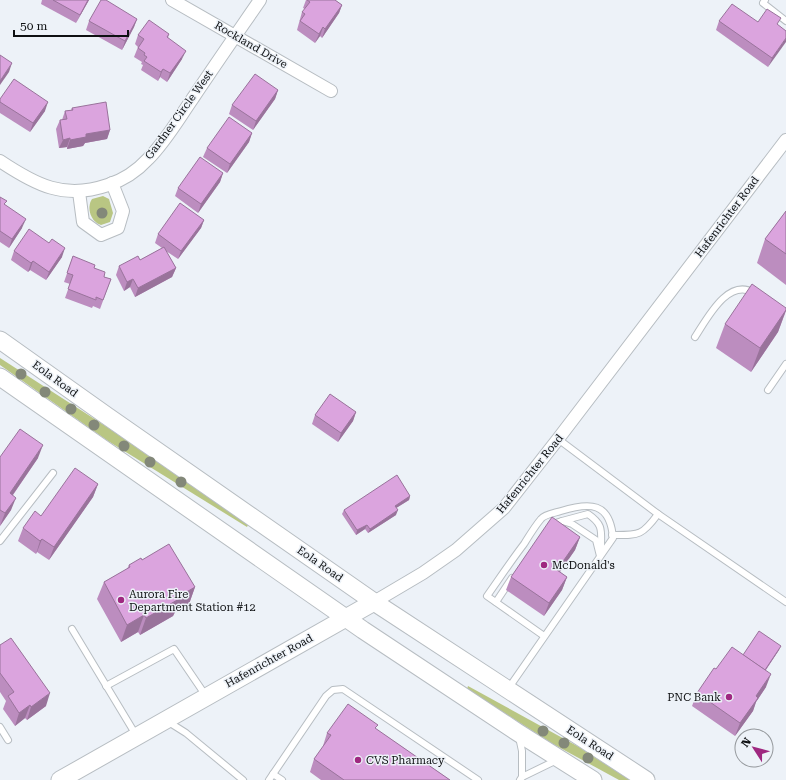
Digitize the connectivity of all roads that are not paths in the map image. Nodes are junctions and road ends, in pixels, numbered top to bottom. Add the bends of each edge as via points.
1 (172, 0) edge
2 (260, 0) edge
3 (766, 0) edge
4 (786, 20) edge
5 (235, 36) junction
6 (331, 91) dead end
7 (786, 140) edge
8 (0, 161) edge
9 (112, 183) junction
10 (79, 192) junction
11 (758, 295) edge
12 (695, 336) dead end
13 (0, 340) edge
14 (786, 364) edge
15 (0, 377) edge
16 (768, 390) dead end
17 (558, 439) junction
18 (54, 473) dead end
19 (658, 514) junction
20 (562, 521) junction
21 (548, 528) edge
22 (612, 534) junction
23 (0, 541) edge
24 (600, 556) junction
25 (518, 571) edge
26 (374, 602) junction
27 (496, 602) junction
28 (786, 602) edge
29 (345, 618) junction
30 (72, 629) dead end
31 (544, 636) junction
32 (106, 686) junction
33 (507, 690) junction
34 (206, 696) junction
35 (166, 720) junction
36 (0, 727) edge
37 (517, 732) junction
38 (137, 736) junction
39 (8, 740) dead end
40 (561, 760) junction
41 (273, 774) junction
42 (521, 779) edge
43 (60, 780) edge
44 (243, 780) edge
45 (269, 780) edge
46 (282, 780) edge
47 (478, 780) edge
48 (593, 780) edge
49 (646, 780) edge

1 - 5 street, Rockland Drive
2 - 5 street, Gardner Circle West
3 - 4 lane via 763,3
5 - 6 street, Rockland Drive
5 - 9 street, Gardner Circle West via 148,160 125,178
7 - 17 street, Hafenrichter Road
8 - 10 street, Gardner Circle West via 45,185
9 - 10 street, Gardner Circle West
9 - 10 street via 123,211 118,228 101,235 83,222
11 - 12 lane via 742,289 731,292 723,298
13 - 26 street, Eola Road
14 - 16 lane
15 - 29 street
17 - 19 lane
17 - 26 street, Hafenrichter Road via 504,508 483,528 423,573
18 - 23 lane
19 - 22 lane via 645,531 629,535
19 - 28 lane
20 - 21 lane
20 - 24 lane via 572,524 596,540
20 - 24 lane via 588,514 597,520 601,530
22 - 24 lane via 613,538
22 - 27 lane via 602,510 587,505 542,517 487,596
24 - 31 lane
25 - 27 lane
26 - 29 street, Hafenrichter Road
26 - 33 street, Eola Road
27 - 31 lane
29 - 34 street, Hafenrichter Road
29 - 37 street
30 - 32 lane
31 - 33 lane
32 - 34 lane via 174,649
32 - 38 lane
33 - 49 street, Eola Road
34 - 35 street, Hafenrichter Road
35 - 38 street, Hafenrichter Road
35 - 44 lane via 186,733
36 - 39 lane
37 - 40 street
37 - 42 lane via 522,751
38 - 43 street, Hafenrichter Road
40 - 42 lane via 545,765
40 - 48 street
41 - 45 lane
41 - 46 lane
41 - 47 lane via 326,696 334,690 343,689

